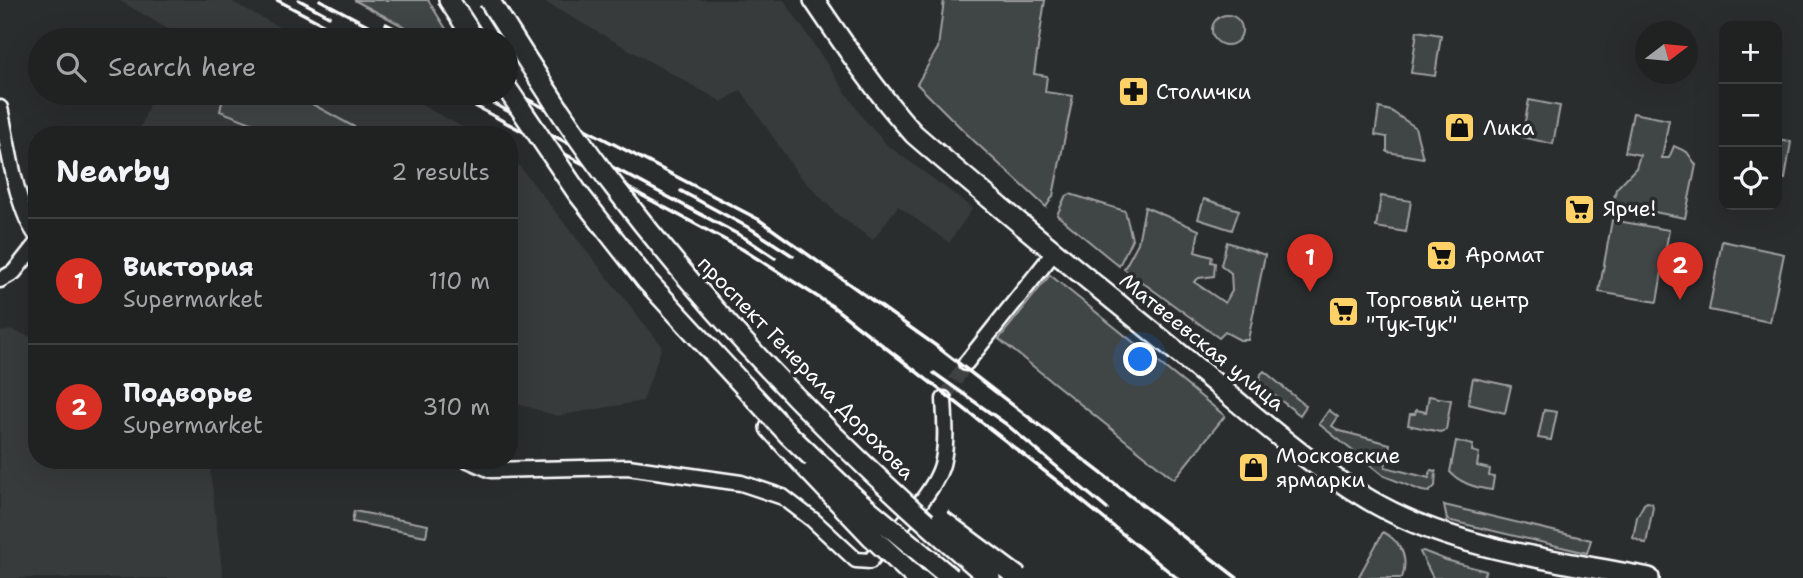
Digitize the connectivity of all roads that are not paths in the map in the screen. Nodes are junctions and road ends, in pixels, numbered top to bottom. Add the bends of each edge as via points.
1 (449, 0) edge
2 (489, 0) edge
3 (814, 0) edge
4 (467, 28) edge
5 (507, 28) edge
6 (518, 44) edge
7 (518, 105) edge
8 (0, 108) edge
9 (28, 222) edge
10 (1055, 251) junction
11 (28, 254) edge
12 (646, 279) junction
13 (0, 280) edge
14 (966, 363) tunnel mouth
15 (944, 399) tunnel mouth
16 (861, 461) junction
17 (489, 469) edge
18 (916, 578) edge
19 (951, 578) edge
20 (990, 578) edge
21 (1019, 578) edge
22 (1649, 578) edge

1 - 4 main road
2 - 5 main road, проспект Генерала Дорохова, bridge
3 - 10 main road, Матвеевская улица via 888,106 914,134
6 - 16 main road, проспект Генерала Дорохова, bridge via 599,167 680,270
7 - 12 main road, bridge via 577,192
8 - 9 street
10 - 14 street
10 - 22 main road, Матвеевская улица via 1280,435 1343,483 1387,509 1498,549
11 - 13 street via 14,272
12 - 18 main road, bridge via 686,334 811,473
12 - 19 main road, bridge via 789,435
15 - 17 street via 943,462 932,487 870,561 856,560 783,497 741,484 628,467
16 - 20 main road, проспект Генерала Дорохова, bridge
16 - 21 main road, bridge

